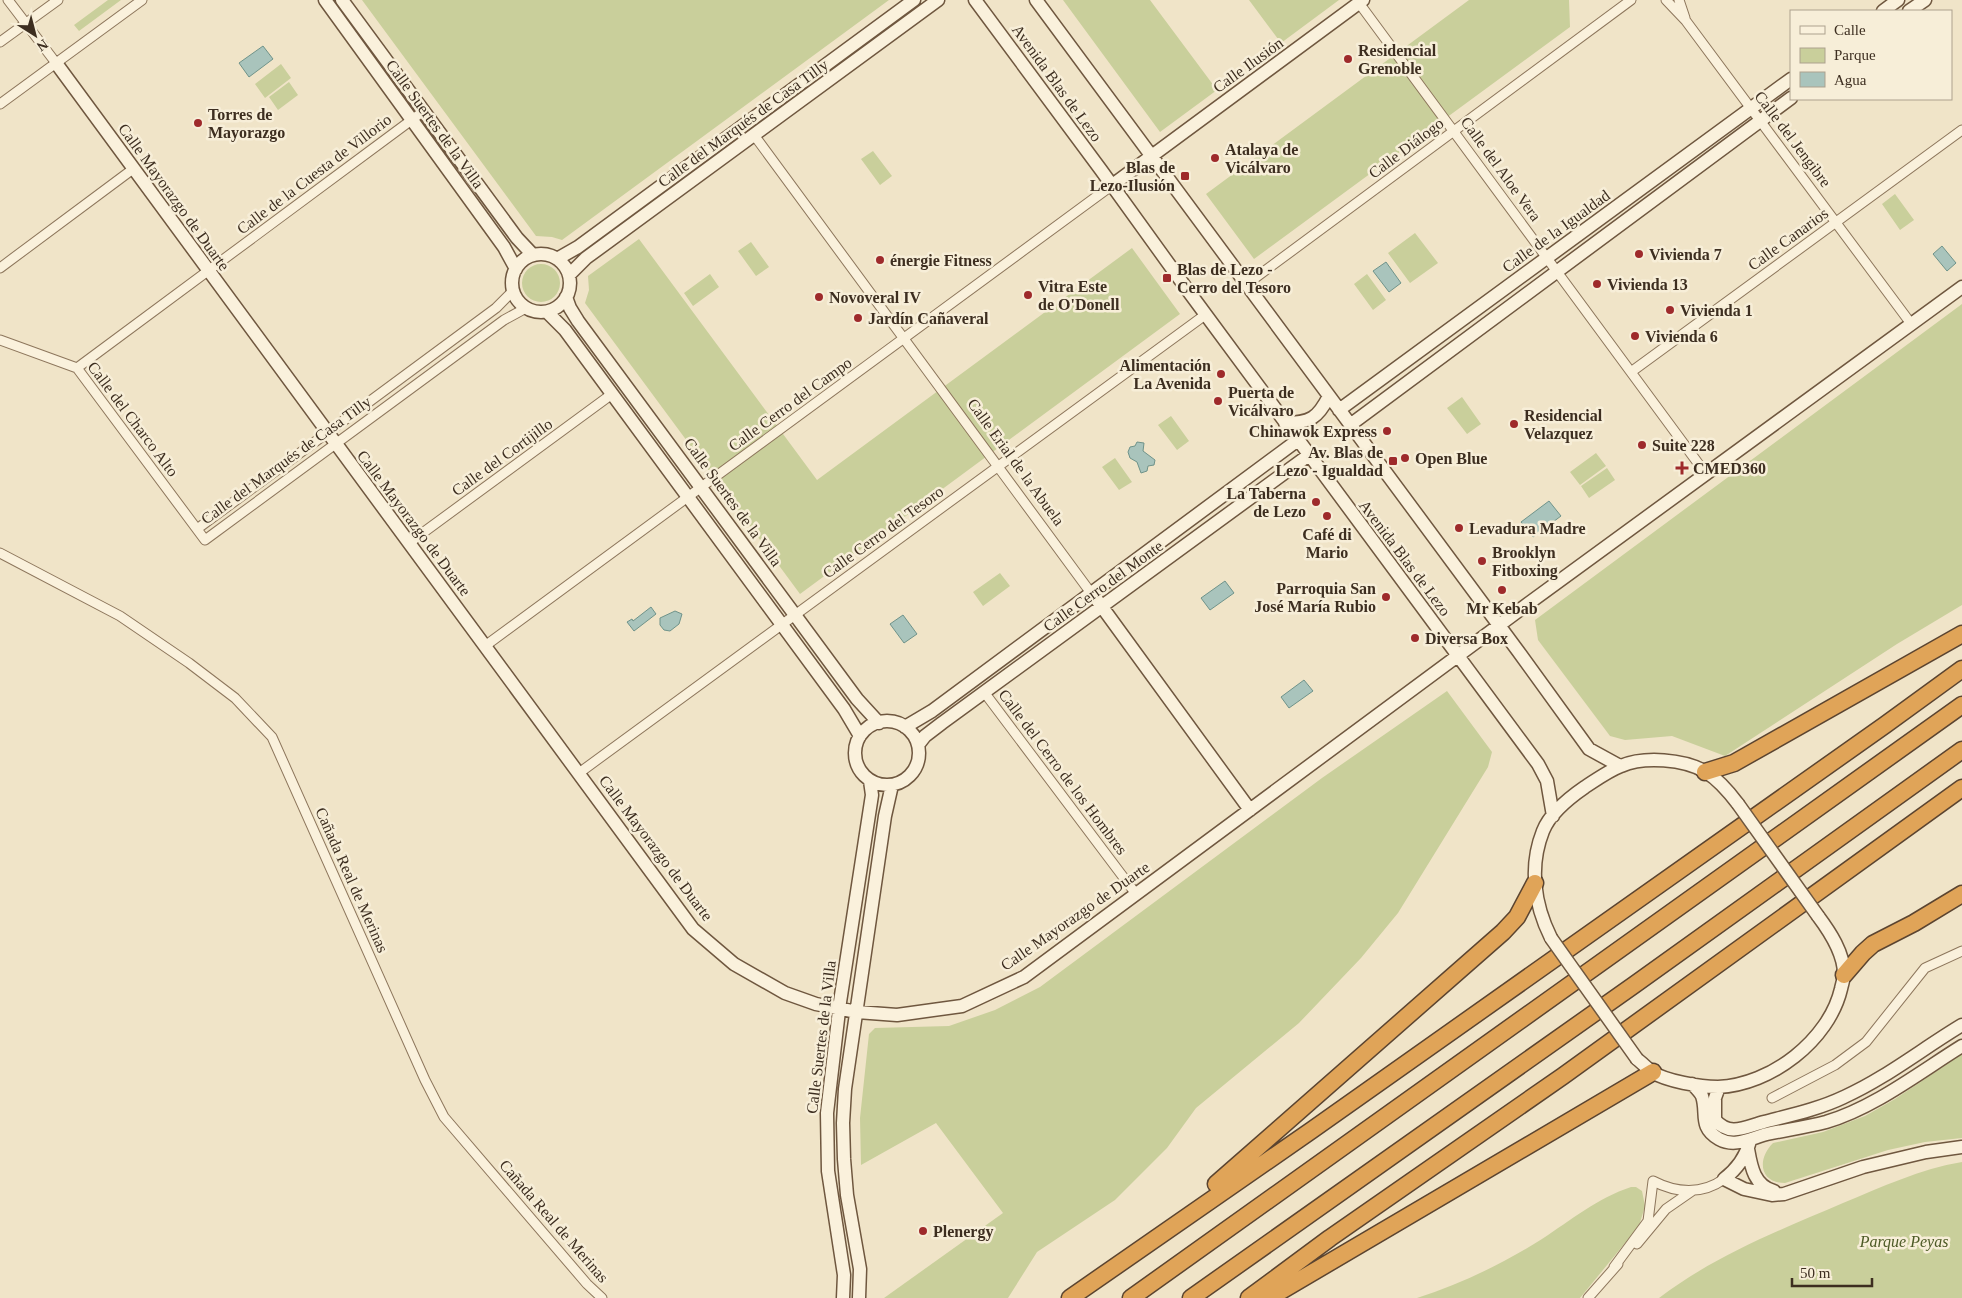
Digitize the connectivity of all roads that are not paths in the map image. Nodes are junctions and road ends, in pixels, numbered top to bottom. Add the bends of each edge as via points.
1 (8, 0) edge
2 (58, 0) edge
3 (142, 0) edge
4 (325, 0) edge
5 (342, 0) edge
6 (914, 0) edge
7 (938, 0) edge
8 (975, 0) edge
9 (1036, 0) edge
10 (1631, 0) edge
11 (1666, 0) edge
12 (1679, 0) edge
13 (1898, 0) edge
14 (1925, 0) edge
15 (1361, 2) edge
16 (1884, 10) edge
17 (1910, 10) edge
18 (1686, 21) junction
19 (26, 23) junction
20 (0, 42) edge
21 (56, 64) junction
22 (1790, 80) edge
23 (1790, 99) edge
24 (0, 104) edge
25 (1751, 108) junction
26 (425, 110) junction
27 (412, 120) junction
28 (1760, 120) junction
29 (1962, 130) edge
30 (1454, 131) junction
31 (754, 135) junction
32 (1152, 156) junction
33 (133, 169) junction
34 (1111, 186) junction
35 (1836, 222) junction
36 (533, 255) junction
37 (1548, 258) junction
38 (557, 259) junction
39 (0, 268) edge
40 (516, 269) junction
41 (1557, 270) junction
42 (209, 271) junction
43 (569, 275) junction
44 (1247, 284) junction
45 (1962, 287) edge
46 (513, 291) junction
47 (566, 297) junction
48 (526, 308) junction
49 (547, 312) junction
50 (1205, 315) junction
51 (1912, 325) junction
52 (904, 338) junction
53 (0, 340) edge
54 (77, 368) junction
55 (1631, 372) junction
56 (612, 394) junction
57 (1329, 396) junction
58 (1339, 410) junction
59 (1285, 423) junction
60 (1350, 424) junction
61 (327, 433) junction
62 (1298, 440) junction
63 (335, 444) junction
64 (1309, 455) junction
65 (999, 466) junction
66 (1706, 474) junction
67 (702, 487) junction
68 (688, 498) junction
69 (197, 529) junction
70 (409, 543) junction
71 (0, 553) edge
72 (1091, 593) junction
73 (1102, 606) junction
74 (795, 615) junction
75 (782, 625) junction
76 (1499, 625) junction
77 (1962, 634) edge
78 (485, 646) junction
79 (1458, 656) junction
80 (1962, 669) edge
81 (984, 692) junction
82 (1962, 706) edge
83 (879, 723) junction
84 (905, 727) junction
85 (860, 736) junction
86 (918, 745) junction
87 (1962, 750) edge
88 (1620, 766) junction
89 (1705, 772) junction
90 (579, 773) junction
91 (870, 781) junction
92 (892, 785) junction
93 (1962, 788) edge
94 (1250, 810) junction
95 (1553, 816) junction
96 (1535, 883) junction
97 (1136, 894) junction
98 (1957, 899) edge
99 (1962, 951) edge
100 (1844, 975) junction
101 (839, 1009) junction
102 (857, 1012) junction
103 (1962, 1025) edge
104 (1962, 1046) edge
105 (1652, 1072) junction
106 (1692, 1084) junction
107 (1719, 1087) junction
108 (1772, 1098) dead end
109 (1749, 1145) junction
110 (1962, 1147) edge
111 (1724, 1179) junction
112 (1692, 1191) junction
113 (1784, 1194) junction
114 (1614, 1267) junction
115 (602, 1298) edge
116 (843, 1298) edge
117 (860, 1298) edge
118 (1070, 1298) edge
119 (1132, 1298) edge
120 (1191, 1298) edge
121 (1249, 1298) edge
122 (1269, 1298) edge
123 (1588, 1298) edge

1 - 19 street
2 - 19 street
3 - 21 street
4 - 27 main road, Calle Suertes de la Villa
5 - 26 main road, Calle Suertes de la Villa
6 - 38 main road, Calle del Marqués de Casa Tilly via 578,247
7 - 31 main road, Calle del Marqués de Casa Tilly
8 - 34 main road, Avenida Blas de Lezo
9 - 32 main road, Avenida Blas de Lezo
10 - 30 street, Calle Diálogo
11 - 18 street
12 - 18 street
13 - 16 main road
14 - 17 main road
15 - 30 street, Calle del Aloe Vera
15 - 32 main road, Calle Ilusión
18 - 25 street, Calle del Jengibre
19 - 20 street
19 - 21 street
21 - 24 street
21 - 33 main road, Calle Mayorazgo de Duarte
22 - 25 main road, Calle de la Igualdad
23 - 28 main road, Calle de la Igualdad
25 - 28 street, Calle del Jengibre
25 - 37 main road, Calle de la Igualdad
26 - 27 street, Calle de la Cuesta de Villorio
26 - 36 main road, Calle Suertes de la Villa via 517,238
27 - 40 main road, Calle Suertes de la Villa via 504,247
27 - 42 street, Calle de la Cuesta de Villorio
28 - 35 street, Calle del Jengibre
28 - 41 main road, Calle de la Igualdad
29 - 35 street, Calle Canarios
30 - 37 street, Calle del Aloe Vera
30 - 44 street, Calle Diálogo
31 - 43 main road, Calle del Marqués de Casa Tilly via 586,258
31 - 52 street, Calle Erial de la Abuela
32 - 34 main road
32 - 44 main road, Avenida Blas de Lezo
33 - 39 street
33 - 42 main road, Calle Mayorazgo de Duarte
34 - 50 main road, Avenida Blas de Lezo
34 - 52 street, Calle Cerro del Campo
35 - 51 street, Calle del Jengibre
35 - 55 street, Calle Canarios
36 - 38 main road
36 - 40 main road
37 - 41 street, Calle del Aloe Vera
37 - 58 main road, Calle de la Igualdad
38 - 43 main road
40 - 46 main road via 512,279
41 - 55 street, Calle del Aloe Vera
41 - 60 main road, Calle de la Igualdad
42 - 54 street, Calle de la Cuesta de Villorio
42 - 61 main road, Calle Mayorazgo de Duarte
43 - 47 main road
44 - 57 main road, Avenida Blas de Lezo
45 - 51 main road, Calle Mayorazgo de Duarte
46 - 48 main road
46 - 61 street, Calle del Marqués de Casa Tilly via 496,308
47 - 49 main road
47 - 67 main road, Calle Suertes de la Villa via 578,320
48 - 49 main road
48 - 63 street, Calle del Marqués de Casa Tilly via 504,320
49 - 56 main road, Calle Suertes de la Villa via 565,330
50 - 59 main road, Avenida Blas de Lezo
50 - 65 street, Calle Cerro del Tesoro
51 - 66 main road, Calle Mayorazgo de Duarte
52 - 65 street, Calle Erial de la Abuela
52 - 67 street, Calle Cerro del Campo
53 - 54 street, Calle del Charco Alto
54 - 69 street, Calle del Charco Alto
55 - 66 street, Calle del Aloe Vera
56 - 68 main road, Calle Suertes de la Villa
56 - 70 street, Calle del Cortijillo
57 - 58 main road, Avenida Blas de Lezo
57 - 59 main road via 1323,408 1311,419 1303,423
58 - 60 main road, Avenida Blas de Lezo
59 - 62 main road, Avenida Blas de Lezo
60 - 76 main road, Avenida Blas de Lezo
61 - 63 main road, Calle Mayorazgo de Duarte
61 - 69 street, Calle del Marqués de Casa Tilly
62 - 64 main road, Avenida Blas de Lezo
62 - 72 main road, Calle Cerro del Monte
63 - 69 street, Calle del Marqués de Casa Tilly via 205,540
63 - 70 main road, Calle Mayorazgo de Duarte
64 - 73 main road, Calle Cerro del Monte
64 - 79 main road, Avenida Blas de Lezo
65 - 72 street, Calle Erial de la Abuela
65 - 74 street, Calle Cerro del Tesoro
66 - 76 main road, Calle Mayorazgo de Duarte
67 - 68 street, Calle Cerro del Campo
67 - 74 main road, Calle Suertes de la Villa
68 - 75 main road, Calle Suertes de la Villa
68 - 78 street, Calle Cerro del Campo
70 - 78 main road, Calle Mayorazgo de Duarte
71 - 115 street, Cañada Real de Merinas via 120,616 235,698 272,737 424,1080 444,1117
72 - 73 main road, Calle Erial de la Abuela
72 - 84 main road, Calle Cerro del Monte via 932,711
73 - 81 main road, Calle Cerro del Monte
73 - 94 main road, Calle Erial de la Abuela
74 - 75 street, Calle Cerro del Tesoro
74 - 83 main road, Calle Suertes de la Villa via 857,699
75 - 85 main road, Calle Suertes de la Villa
75 - 90 street, Calle Cerro del Tesoro
76 - 79 main road, Calle Mayorazgo de Duarte
76 - 88 main road, Avenida Blas de Lezo via 1589,749
77 - 89 highway via 1734,763
78 - 90 main road, Calle Mayorazgo de Duarte
79 - 94 main road, Calle Mayorazgo de Duarte
79 - 95 main road, Avenida Blas de Lezo via 1538,764 1547,781
80 - 118 highway
81 - 86 main road, Calle Cerro del Monte
81 - 97 street, Calle del Cerro de los Hombres
82 - 119 highway
83 - 84 main road via 892,722
83 - 85 main road
84 - 86 main road
85 - 91 main road via 855,750 857,764
86 - 92 main road via 916,767 906,779
87 - 120 highway
88 - 89 main road via 1655,760 1678,762
88 - 95 main road via 1577,792
89 - 100 main road, bridge via 1728,791 1829,931
90 - 101 main road, Calle Mayorazgo de Duarte via 693,928 713,947 734,964 785,993
91 - 92 main road
91 - 101 main road, Calle Suertes de la Villa via 870,814
92 - 102 main road, Calle Suertes de la Villa
93 - 121 highway
94 - 97 main road, Calle Mayorazgo de Duarte
95 - 96 main road via 1539,844
96 - 105 main road, bridge via 1539,910 1551,938 1637,1059
96 - 118 highway via 1517,917 1503,932 1231,1172
97 - 102 main road, Calle Mayorazgo de Duarte via 1024,977 962,1006 897,1015
98 - 100 highway via 1873,944
99 - 108 street via 1925,968 1866,1042 1835,1065
100 - 107 main road via 1835,1010 1803,1050 1761,1077
101 - 102 main road, Calle Mayorazgo de Duarte
101 - 116 main road, Calle Suertes de la Villa via 830,1076 827,1133 831,1194 844,1275
102 - 117 main road, Calle Suertes de la Villa via 845,1089 844,1159 860,1269
103 - 107 main road via 1844,1098 1744,1128 1722,1128 1715,1120
104 - 109 main road via 1854,1111 1827,1122 1762,1136
105 - 106 main road
105 - 122 highway
106 - 107 main road
106 - 109 main road via 1702,1096 1705,1125 1712,1134 1720,1140
109 - 111 main road via 1737,1166
109 - 113 main road via 1758,1182 1767,1190
110 - 113 main road via 1863,1166
111 - 112 street
111 - 113 main road via 1744,1189
112 - 114 street via 1666,1209
112 - 114 street via 1672,1189 1653,1181 1648,1221
114 - 123 street

